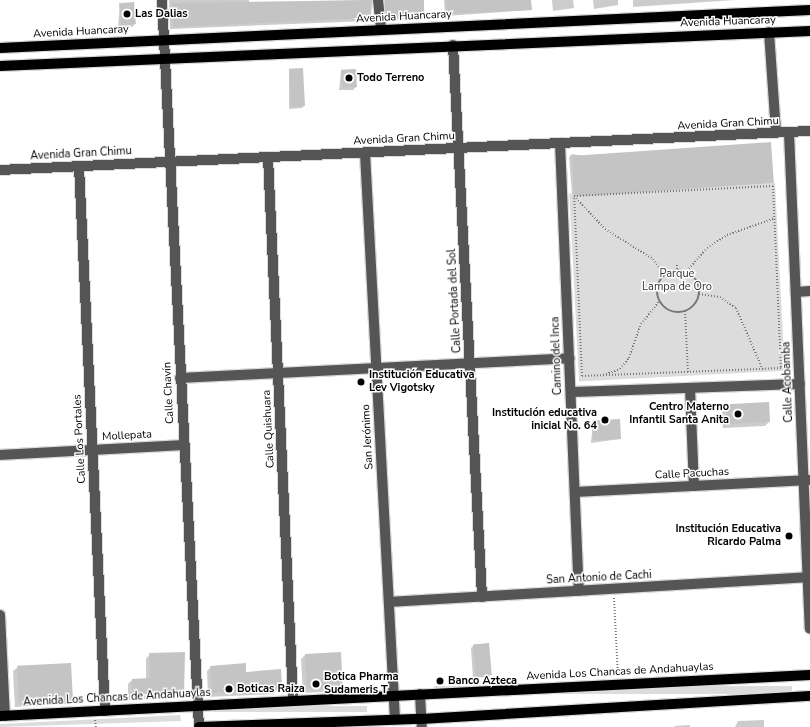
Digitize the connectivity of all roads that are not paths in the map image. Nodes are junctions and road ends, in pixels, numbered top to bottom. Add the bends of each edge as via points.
1 (162, 0) edge
2 (378, 0) edge
3 (810, 10) edge
4 (381, 30) junction
5 (810, 30) edge
6 (769, 32) junction
7 (162, 40) junction
8 (453, 45) junction
9 (0, 48) edge
10 (163, 57) junction
11 (0, 66) edge
12 (810, 132) edge
13 (776, 133) junction
14 (789, 133) junction
15 (560, 144) junction
16 (458, 149) junction
17 (364, 153) junction
18 (268, 157) junction
19 (168, 162) junction
20 (79, 166) junction
21 (0, 170) edge
22 (810, 291) edge
23 (796, 292) junction
24 (569, 358) junction
25 (471, 363) junction
26 (377, 367) junction
27 (278, 372) junction
28 (180, 378) junction
29 (800, 384) junction
30 (690, 388) junction
31 (571, 392) junction
32 (184, 445) junction
33 (93, 450) junction
34 (0, 455) edge
35 (807, 480) edge
36 (694, 486) junction
37 (575, 492) junction
38 (809, 577) edge
39 (579, 591) junction
40 (482, 597) junction
41 (389, 602) junction
42 (0, 616) edge
43 (810, 630) edge
44 (810, 675) edge
45 (420, 694) junction
46 (394, 695) junction
47 (810, 696) edge
48 (293, 700) junction
49 (198, 705) junction
50 (105, 711) junction
51 (3, 716) edge
52 (395, 719) junction
53 (422, 723) edge
54 (199, 727) edge

1 - 7 street, Calle Chavín
2 - 4 street
3 - 4 main road, Avenida Huancaray
4 - 7 main road, Avenida Huancaray
5 - 6 main road, Avenida Huancaray
6 - 8 main road, Avenida Huancaray
6 - 13 street
7 - 9 main road, Avenida Huancaray
7 - 10 street, Calle Chavín
8 - 10 main road, Avenida Huancaray
8 - 16 street, Calle Portada del Sol
10 - 11 main road, Avenida Huancaray
10 - 19 street, Calle Chavín
12 - 14 street, Avenida Gran Chimu
13 - 14 street, Avenida Gran Chimu
13 - 15 street, Avenida Gran Chimu
14 - 23 street, Calle Acobamba
15 - 16 street, Avenida Gran Chimu
15 - 24 street, Camino del Inca
16 - 17 street, Avenida Gran Chimu
16 - 25 street, Calle Portada del Sol
17 - 18 street, Avenida Gran Chimu
17 - 26 street, San Jerónimo
18 - 19 street, Avenida Gran Chimu
18 - 27 street, Calle Quishuara
19 - 20 street, Avenida Gran Chimu
19 - 28 street, Calle Chavín
20 - 21 street, Avenida Gran Chimu
20 - 33 street, Calle Los Portales
22 - 23 street
23 - 29 street, Calle Acobamba
24 - 25 street
24 - 31 street, Camino del Inca
25 - 26 street
25 - 40 street, Calle Portada del Sol
26 - 27 street
26 - 41 street, San Jerónimo
27 - 28 street
27 - 48 street, Calle Quishuara
28 - 32 street, Calle Chavín
29 - 30 street
29 - 35 street, Calle Acobamba
30 - 31 street
30 - 36 street
31 - 37 street, Camino del Inca
32 - 33 street, Mollepata
32 - 49 street, Calle Chavín
33 - 34 street, Mollepata
33 - 50 street, Calle Los Portales
35 - 36 street, Calle Pacuchas
35 - 38 street, Calle Acobamba
36 - 37 street, Calle Pacuchas
37 - 39 street, Camino del Inca
38 - 39 street, San Antonio de Cachi
38 - 43 street, Calle Acobamba
39 - 40 street, San Antonio de Cachi
40 - 41 street, San Antonio de Cachi
41 - 46 street, San Jerónimo
42 - 51 street
44 - 45 main road, Avenida Los Chancas de Andahuaylas
45 - 46 main road, Avenida Los Chancas de Andahuaylas
45 - 53 street
46 - 48 main road, Avenida Los Chancas de Andahuaylas
46 - 52 street, San Jerónimo
47 - 53 main road
48 - 49 main road, Avenida Los Chancas de Andahuaylas
49 - 50 main road, Avenida Los Chancas de Andahuaylas
49 - 54 street, Calle Chavín
50 - 51 main road, Avenida Los Chancas de Andahuaylas
52 - 53 main road
52 - 54 main road

